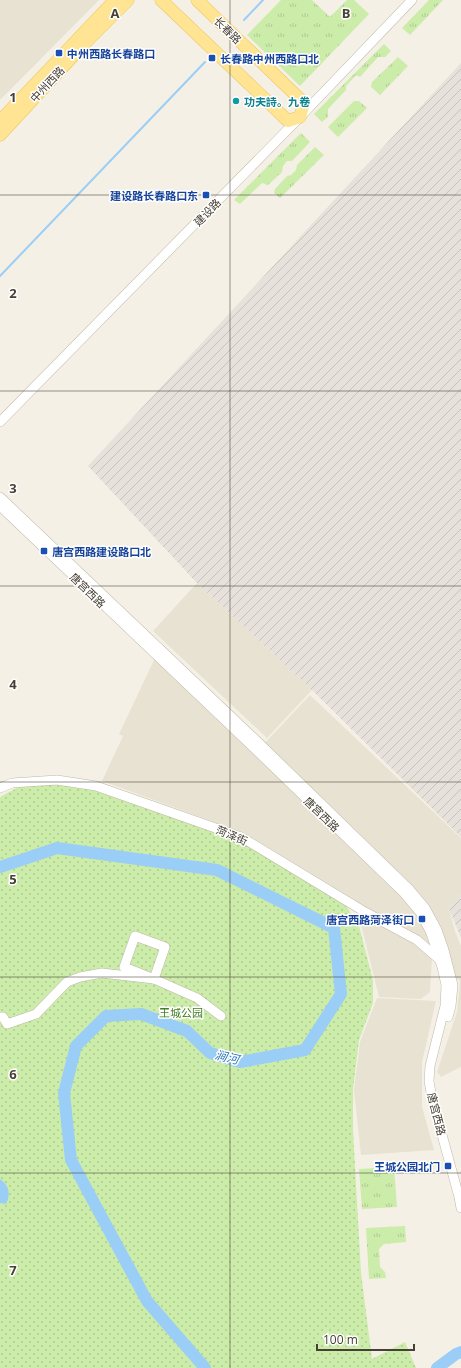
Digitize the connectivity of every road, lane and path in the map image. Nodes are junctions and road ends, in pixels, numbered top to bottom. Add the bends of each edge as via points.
1 (116, 0) edge
2 (128, 0) edge
3 (160, 0) edge
4 (197, 0) edge
5 (404, 0) edge
6 (412, 0) edge
7 (304, 103) junction
8 (300, 117) junction
9 (288, 120) junction
10 (0, 121) edge
11 (0, 135) edge
12 (0, 414) edge
13 (0, 422) edge
14 (0, 497) edge
15 (0, 506) edge
16 (0, 788) edge
17 (440, 960) junction
18 (154, 979) junction
19 (221, 1016) dead end
20 (0, 1017) edge
21 (461, 1184) edge
22 (461, 1208) edge

1 - 10 main road, 中州西路
2 - 11 main road, 中州西路
3 - 9 main road
4 - 7 main road, 长春路
5 - 7 street, 建设路
6 - 8 street, 建设路
7 - 8 main road
7 - 9 street, 建设路
8 - 9 main road
8 - 13 street, 建设路
9 - 12 street, 建设路
14 - 21 street, 唐宫西路 via 264,748 409,889 425,908 437,930 453,985 451,1006 434,1068 433,1082
15 - 17 street, 唐宫西路 via 404,893 420,912 431,933
16 - 17 street, 菏泽街 via 12,784 57,780 96,786 241,837 365,912 417,940
17 - 22 street, 唐宫西路 via 446,985 445,1006 430,1066 429,1081
18 - 18 street via 165,948 135,936 124,967
18 - 19 street via 197,998
18 - 20 street via 102,973 80,977 67,982 36,1014 7,1024 3,1016

